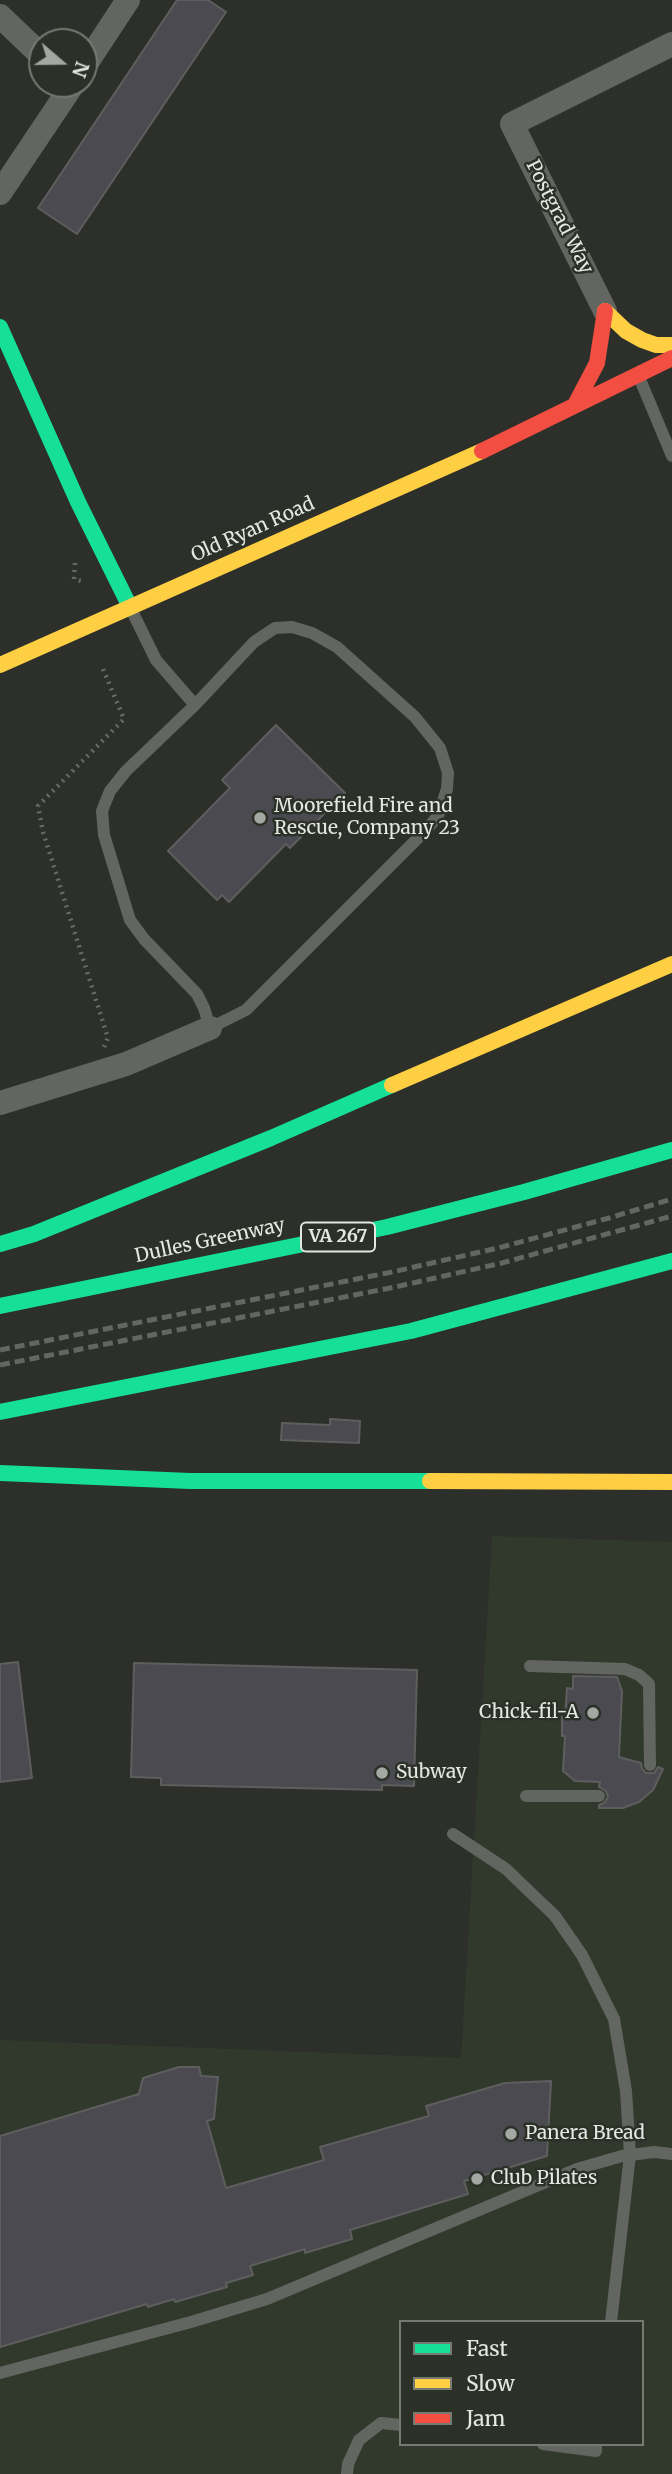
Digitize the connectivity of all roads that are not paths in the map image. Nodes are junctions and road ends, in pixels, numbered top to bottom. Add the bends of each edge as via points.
1 (128, 0) edge
2 (0, 16) edge
3 (28, 43) edge
4 (672, 44) edge
5 (98, 46) edge
6 (64, 98) edge
7 (0, 193) edge
8 (606, 311) junction
9 (0, 327) edge
10 (672, 345) edge
11 (672, 358) edge
12 (637, 373) junction
13 (576, 403) junction
14 (672, 456) edge
15 (130, 607) junction
16 (0, 665) edge
17 (195, 705) junction
18 (672, 964) edge
19 (210, 1028) junction
20 (0, 1103) edge
21 (672, 1150) edge
22 (0, 1244) edge
23 (672, 1261) edge
24 (0, 1306) edge
25 (0, 1412) edge
26 (0, 1473) edge
27 (672, 1482) edge
28 (530, 1666) dead end
29 (650, 1765) dead end
30 (526, 1796) dead end
31 (599, 1796) dead end
32 (453, 1834) dead end
33 (672, 2154) edge
34 (630, 2155) junction
35 (611, 2320) edge
36 (0, 2373) edge
37 (399, 2425) edge
38 (558, 2446) edge
39 (596, 2446) edge
40 (347, 2474) edge

1 - 5 street
2 - 3 street
4 - 8 street, Postgrad Way via 512,124
6 - 7 street
8 - 10 main road via 642,340
8 - 13 main road via 597,363
9 - 15 main road
11 - 12 main road, Old Ryan Road
12 - 13 main road, Old Ryan Road
12 - 14 lane
13 - 15 main road, Old Ryan Road via 468,458
15 - 16 main road, Old Ryan Road
15 - 17 lane via 156,660
17 - 19 lane via 126,771 102,811 104,835 130,920 197,994
17 - 19 lane via 268,631 283,626 302,629 349,656 415,717 440,748 448,773 444,803 427,829 246,1010
18 - 22 main road via 271,1138
19 - 20 street via 126,1064
21 - 24 main road, Dulles Greenway / VA 267 via 387,1227
23 - 25 main road via 411,1331
26 - 27 main road via 190,1481
28 - 29 lane via 625,1669 639,1675 649,1684
30 - 31 lane
32 - 34 lane via 529,1889 582,1955 614,2019 626,2091
33 - 34 lane
34 - 35 lane
34 - 36 lane via 577,2169 268,2299
37 - 40 lane via 381,2423 359,2440
38 - 39 lane via 596,2451

